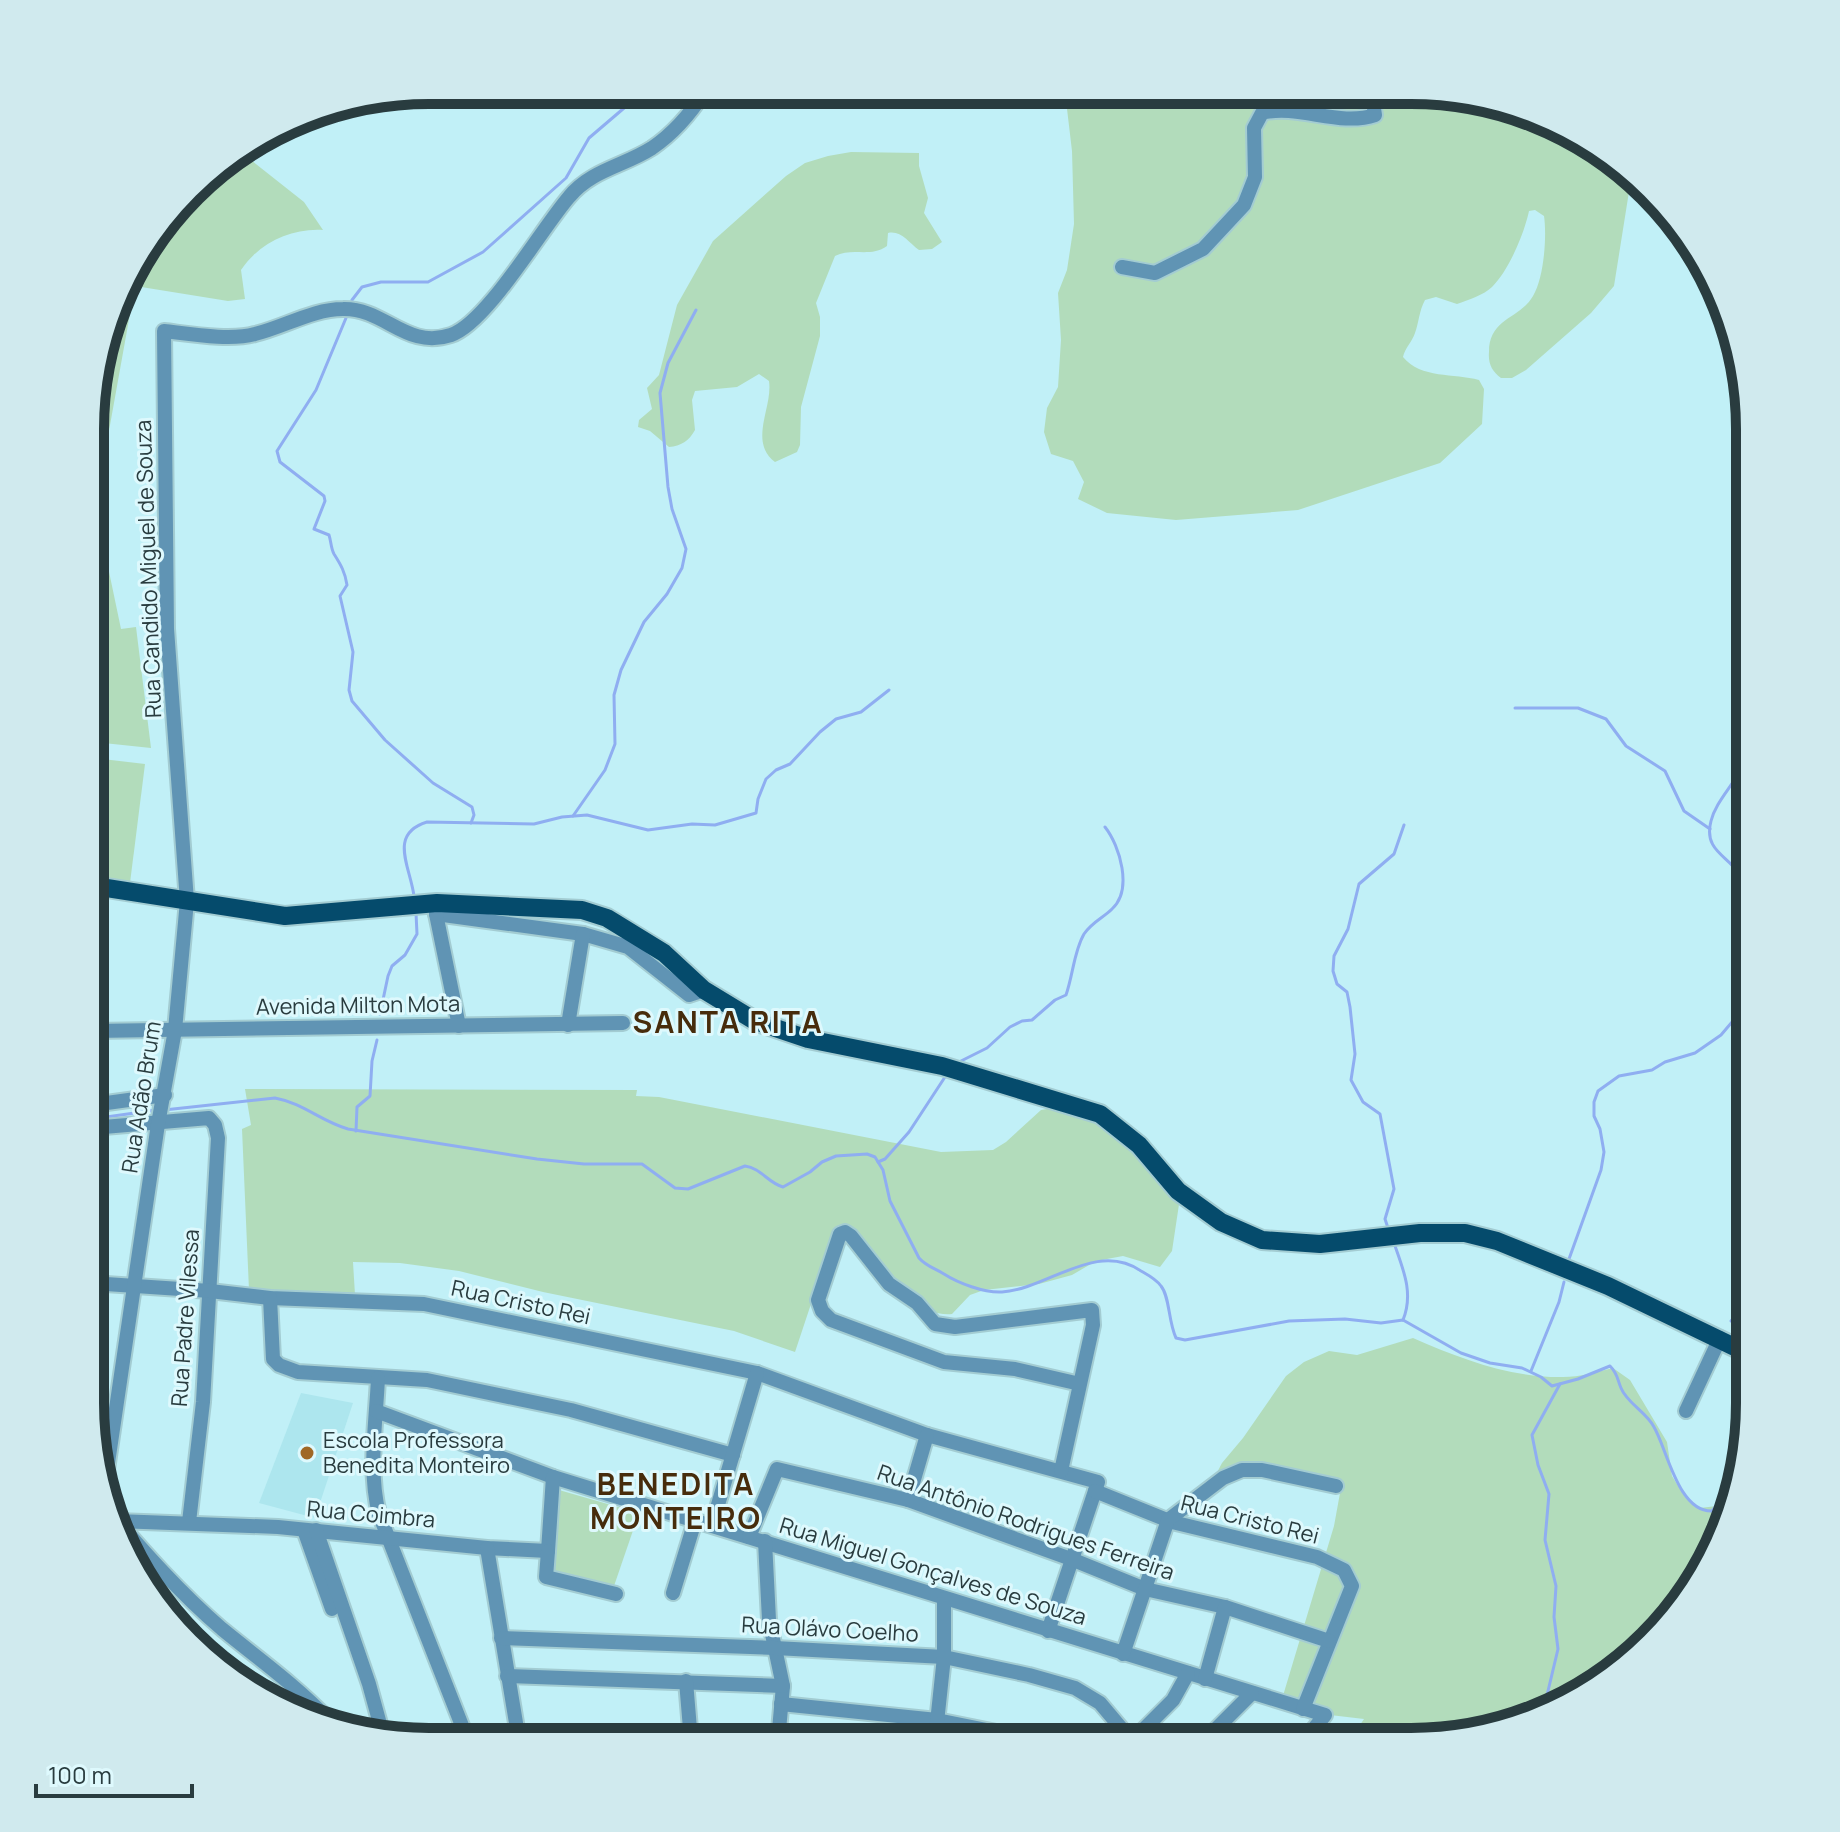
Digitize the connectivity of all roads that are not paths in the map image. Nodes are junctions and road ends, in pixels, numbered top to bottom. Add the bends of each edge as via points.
1 (697, 104) edge
2 (1373, 104) edge
3 (1122, 267) dead end
4 (104, 888) edge
5 (187, 901) junction
6 (437, 909) junction
7 (583, 934) junction
8 (704, 990) junction
9 (623, 1023) dead end
10 (568, 1025) junction
11 (459, 1026) junction
12 (175, 1030) junction
13 (104, 1031) edge
14 (104, 1106) edge
15 (161, 1110) junction
16 (104, 1125) edge
17 (104, 1283) edge
18 (135, 1284) junction
19 (210, 1291) junction
20 (270, 1298) junction
21 (1720, 1338) junction
22 (1736, 1347) edge
23 (757, 1373) junction
24 (378, 1378) junction
25 (1080, 1384) junction
26 (376, 1411) junction
27 (1686, 1411) dead end
28 (927, 1435) junction
29 (733, 1455) junction
30 (109, 1458) edge
31 (1061, 1471) junction
32 (553, 1477) junction
33 (1336, 1486) dead end
34 (1096, 1487) junction
35 (908, 1500) junction
36 (125, 1517) edge
37 (1168, 1520) junction
38 (695, 1521) junction
39 (189, 1522) junction
40 (712, 1525) junction
41 (310, 1530) junction
42 (390, 1536) junction
43 (749, 1537) junction
44 (134, 1540) edge
45 (765, 1541) junction
46 (487, 1548) junction
47 (548, 1551) junction
48 (1071, 1559) junction
49 (1145, 1589) junction
50 (673, 1593) dead end
51 (616, 1594) dead end
52 (944, 1599) junction
53 (1225, 1607) junction
54 (1048, 1631) junction
55 (501, 1638) junction
56 (1329, 1641) junction
57 (775, 1648) junction
58 (1123, 1654) junction
59 (944, 1657) junction
60 (1188, 1673) junction
61 (507, 1676) junction
62 (1205, 1679) junction
63 (686, 1681) junction
64 (364, 1685) junction
65 (783, 1686) junction
66 (1252, 1693) junction
67 (781, 1704) junction
68 (317, 1708) edge
69 (1303, 1709) junction
70 (937, 1720) junction
71 (372, 1723) edge
72 (379, 1724) edge
73 (463, 1728) edge
74 (517, 1728) edge
75 (690, 1728) edge
76 (779, 1728) edge
77 (936, 1728) edge
78 (977, 1728) edge
79 (1121, 1728) edge
80 (1145, 1728) edge
81 (1217, 1728) edge
82 (1314, 1728) edge

1 - 5 street, Rua Candido Miguel de Souza via 651,148 592,176 570,195 478,316 453,335 422,340 365,311 340,309 252,336 164,331 167,629
2 - 3 street via 1375,115 1360,120 1277,109 1262,113 1254,128 1255,177 1244,205 1203,249 1155,273
4 - 5 main road
5 - 6 main road via 285,916
5 - 12 street, Rua Adão Brum
6 - 7 street
6 - 8 main road via 582,910 607,918 664,953
6 - 11 street
7 - 8 street via 628,947 689,995
7 - 10 street
8 - 21 main road via 755,1021 808,1039 942,1066 1100,1114 1139,1145 1178,1191 1221,1222 1262,1240 1320,1244 1465,1233 1528,1252
9 - 10 street, Avenida Milton Mota
10 - 11 street, Avenida Milton Mota
11 - 12 street, Avenida Milton Mota
12 - 13 street, Avenida Milton Mota
12 - 15 street, Rua Adão Brum
14 - 15 street
15 - 16 street
15 - 18 street, Rua Adão Brum
15 - 19 street, Rua Padre Vilessa via 209,1118 215,1125
17 - 18 street, Rua Cristo Rei
18 - 19 street, Rua Cristo Rei
18 - 30 street, Rua Adão Brum
19 - 20 street, Rua Cristo Rei
19 - 39 street, Rua Padre Vilessa
20 - 23 street, Rua Cristo Rei via 424,1304
20 - 24 street via 273,1359 279,1365 298,1372
21 - 22 main road
21 - 27 street
23 - 28 street, Rua Cristo Rei
23 - 29 street
24 - 26 street
24 - 29 street via 427,1380 571,1410
25 - 25 street via 1092,1310 955,1327 935,1324 917,1303 889,1284 851,1236 840,1234 818,1300 831,1320 944,1362 1015,1369
25 - 31 street
26 - 32 street, Rua Miguel Gonçalves de Souza
26 - 42 street via 375,1497
28 - 31 street, Rua Cristo Rei
28 - 35 street
29 - 40 street
31 - 34 street, Rua Cristo Rei
32 - 38 street, Rua Miguel Gonçalves de Souza
32 - 47 street
33 - 37 street via 1242,1470 1223,1478
34 - 37 street, Rua Cristo Rei
34 - 48 street
35 - 43 street, Rua Antônio Rodrigues Ferreira via 777,1469
35 - 48 street, Rua Antônio Rodrigues Ferreira
36 - 39 street, Rua Coimbra
37 - 49 street
37 - 56 street, Rua Cristo Rei via 1317,1557 1344,1570 1352,1586
38 - 40 street, Rua Miguel Gonçalves de Souza
38 - 50 street
39 - 41 street, Rua Coimbra
40 - 43 street, Rua Miguel Gonçalves de Souza
41 - 42 street, Rua Coimbra
41 - 64 street
42 - 46 street, Rua Coimbra
42 - 73 street
43 - 45 street, Rua Miguel Gonçalves de Souza
44 - 68 street via 183,1593
45 - 52 street, Rua Miguel Gonçalves de Souza
45 - 57 street
46 - 47 street, Rua Coimbra
46 - 55 street
47 - 51 street via 546,1577
48 - 49 street, Rua Antônio Rodrigues Ferreira
48 - 54 street
49 - 53 street, Rua Antônio Rodrigues Ferreira
49 - 58 street
52 - 54 street, Rua Miguel Gonçalves de Souza
52 - 59 street
53 - 56 street, Rua Antônio Rodrigues Ferreira
53 - 62 street
54 - 58 street, Rua Miguel Gonçalves de Souza
55 - 57 street, Rua Olávo Coelho
55 - 61 street
56 - 69 street, Rua Cristo Rei
57 - 59 street, Rua Olávo Coelho
57 - 65 street
58 - 60 street, Rua Miguel Gonçalves de Souza
59 - 70 street
59 - 79 street, Rua Olávo Coelho via 1075,1688 1100,1703
60 - 62 street, Rua Miguel Gonçalves de Souza
60 - 80 street via 1173,1700
61 - 63 street
61 - 74 street
62 - 66 street, Rua Miguel Gonçalves de Souza
63 - 65 street
63 - 75 street
64 - 71 street
64 - 72 street
65 - 67 street
66 - 69 street, Rua Miguel Gonçalves de Souza
66 - 81 street
67 - 70 street
67 - 76 street
69 - 82 street, Rua Miguel Gonçalves de Souza via 1325,1715
70 - 77 street
70 - 78 street

